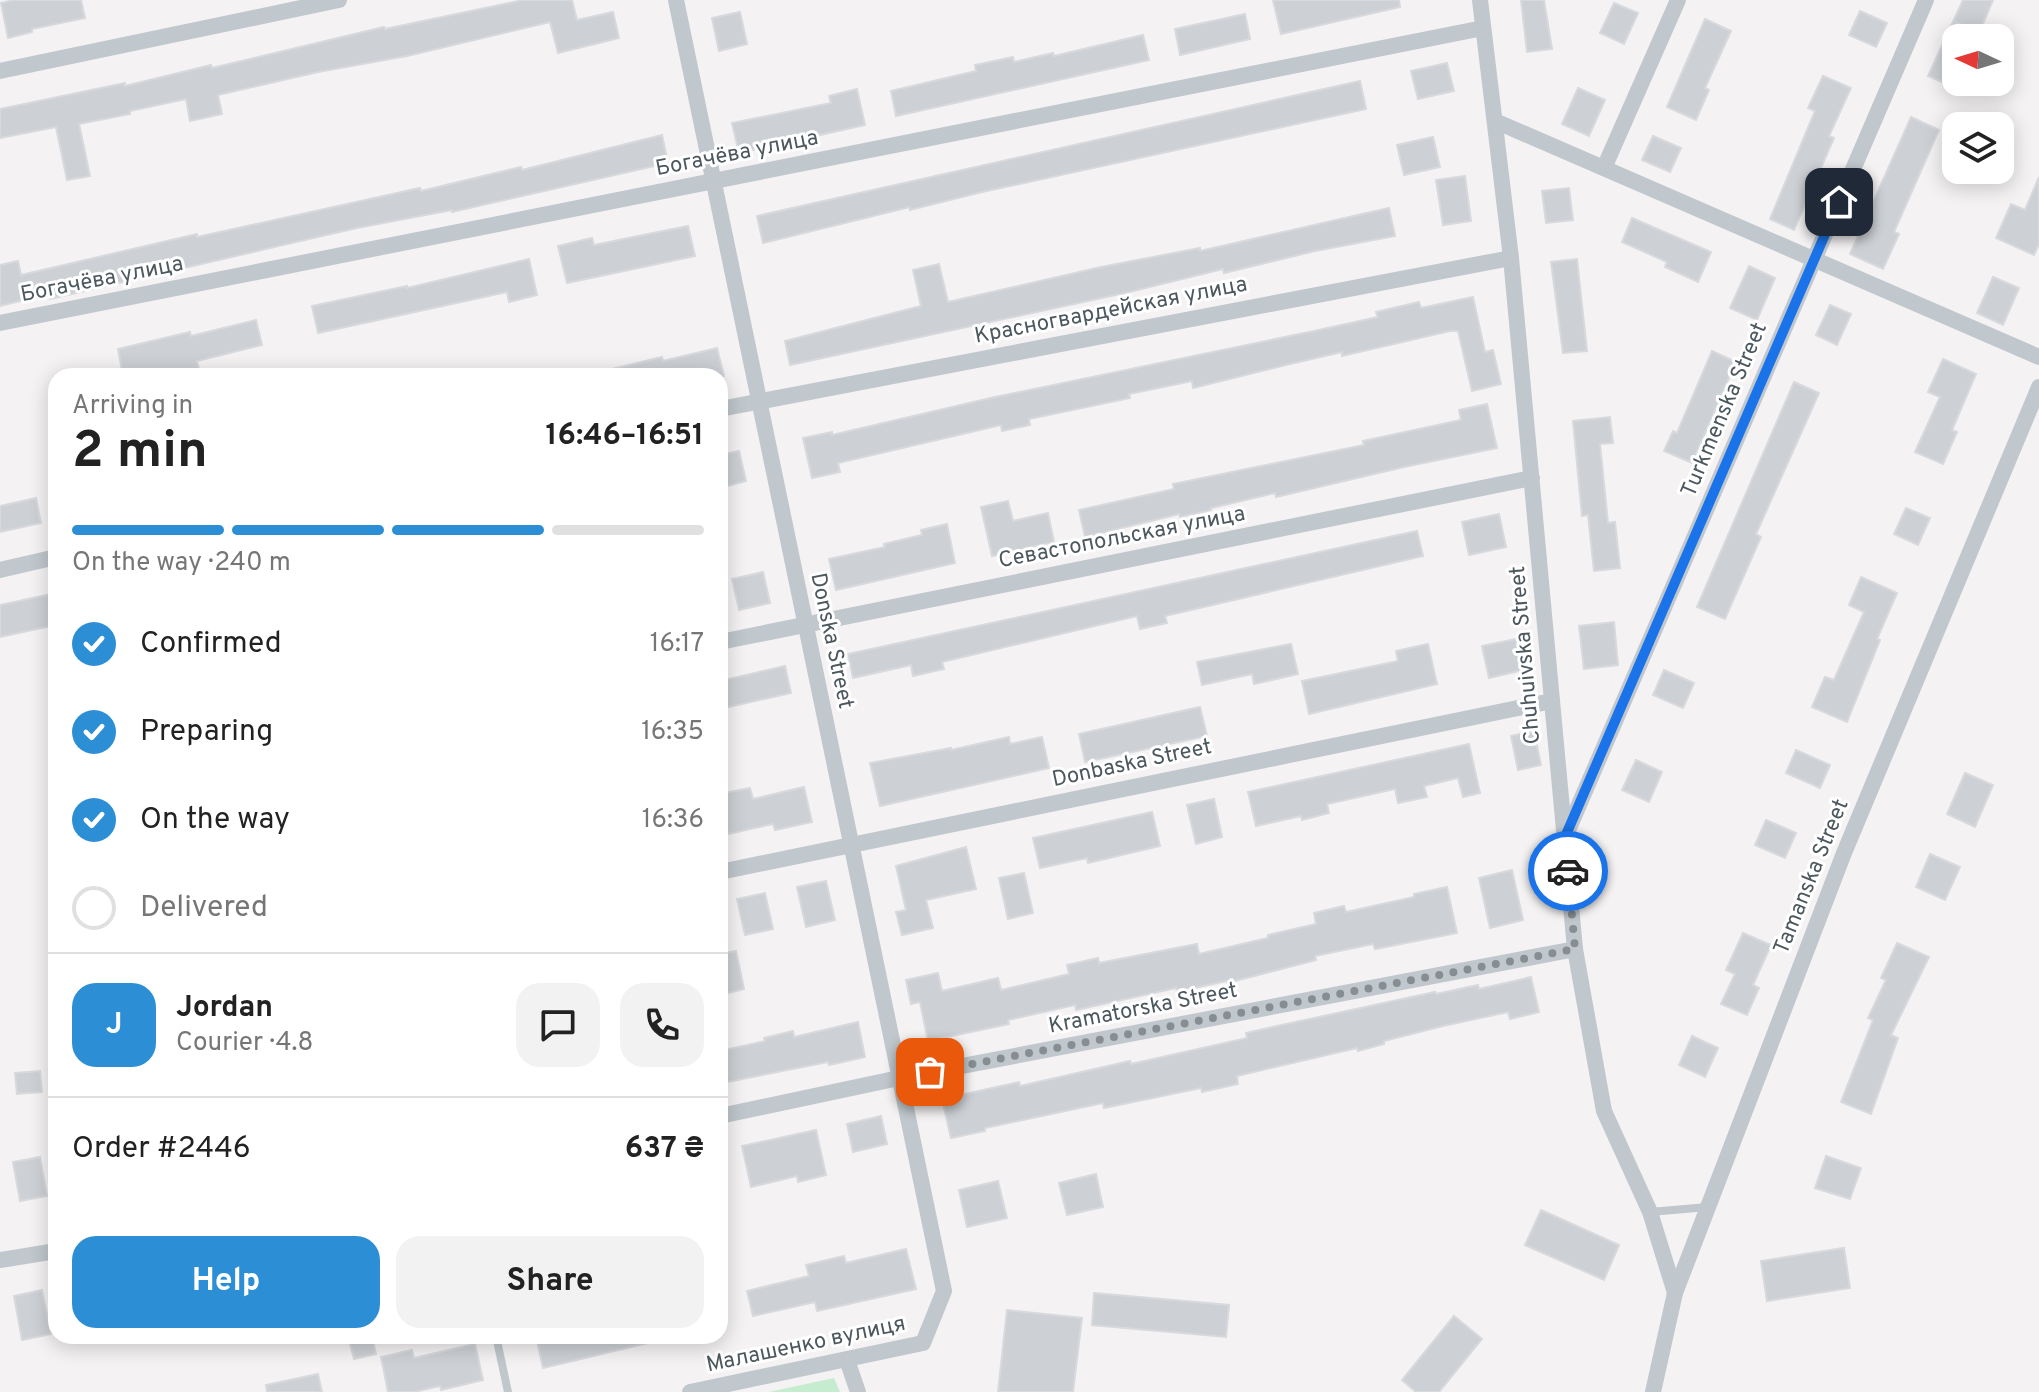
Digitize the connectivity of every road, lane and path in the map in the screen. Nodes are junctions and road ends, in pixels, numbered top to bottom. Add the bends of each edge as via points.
1 (339, 0) edge
2 (676, 0) edge
3 (1480, 0) edge
4 (1678, 0) edge
5 (1926, 0) edge
6 (1483, 28) junction
7 (0, 71) edge
8 (1495, 121) junction
9 (1604, 168) junction
10 (714, 181) junction
11 (1511, 258) junction
12 (1814, 260) junction
13 (0, 323) edge
14 (2039, 357) edge
15 (2039, 387) edge
16 (759, 400) junction
17 (728, 407) edge
18 (1532, 478) junction
19 (48, 559) edge
20 (0, 570) edge
21 (806, 625) junction
22 (728, 640) edge
23 (1552, 701) junction
24 (1565, 837) junction
25 (851, 844) junction
26 (728, 870) edge
27 (1575, 949) junction
28 (899, 1078) junction
29 (728, 1114) edge
30 (1708, 1207) junction
31 (1650, 1212) junction
32 (48, 1252) edge
33 (0, 1260) edge
34 (944, 1291) joint
35 (1675, 1293) junction
36 (498, 1344) edge
37 (847, 1360) junction
38 (508, 1392) edge
39 (690, 1392) edge
40 (858, 1392) edge
41 (1653, 1392) edge

1 - 7 street
2 - 10 street, Donska Street
3 - 6 street, Chuhuivska Street
4 - 9 street
5 - 12 street, Turkmenska Street
6 - 8 street, Chuhuivska Street
6 - 10 street, Богачёва улица
8 - 9 street
8 - 11 street, Chuhuivska Street
9 - 12 street
10 - 13 street, Богачёва улица
10 - 16 street, Donska Street
11 - 16 street, Красногвардейская улица
11 - 18 street, Chuhuivska Street
12 - 14 street
12 - 24 street, Turkmenska Street
15 - 30 street, Tamanska Street via 1844,853
16 - 17 street, Красногвардейская улица
16 - 21 street, Donska Street
18 - 21 street, Севастопольская улица
18 - 23 street, Chuhuivska Street
19 - 20 street
21 - 22 street, Севастопольская улица
21 - 25 street, Donska Street
23 - 24 street, Chuhuivska Street
23 - 25 street, Donbaska Street
24 - 27 street, Chuhuivska Street
25 - 26 street, Donbaska Street
25 - 28 street, Donska Street
27 - 28 street, Kramatorska Street
27 - 31 street, Chuhuivska Street via 1604,1111
28 - 29 street, Kramatorska Street
28 - 34 street, Donska Street
30 - 31 lane
30 - 35 street, Tamanska Street
31 - 35 street, Chuhuivska Street
32 - 33 street
34 - 37 street, Малашенко вулиця via 923,1343
35 - 41 street, Tamanska Street
36 - 38 lane
37 - 39 street, Малашенко вулиця
37 - 40 street

